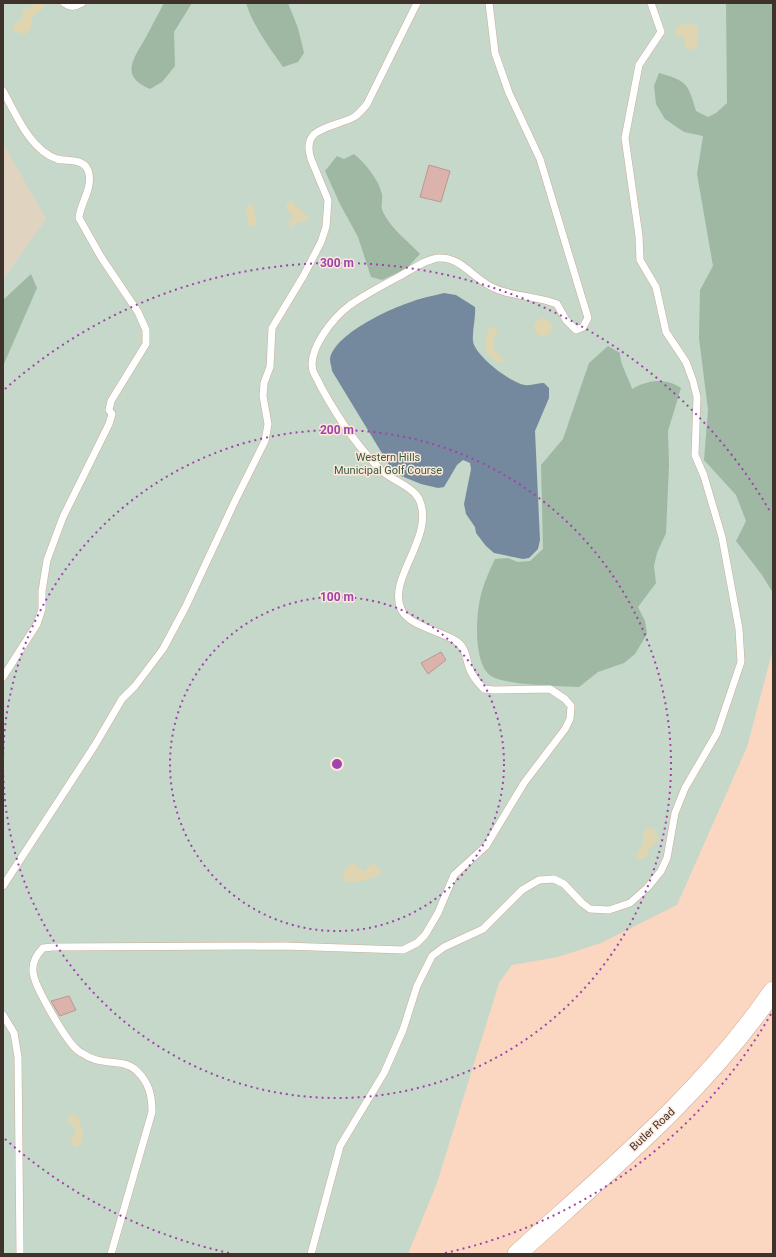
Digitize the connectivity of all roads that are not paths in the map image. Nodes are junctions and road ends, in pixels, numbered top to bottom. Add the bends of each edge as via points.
1 (64, 3) edge
2 (82, 3) edge
3 (417, 3) edge
4 (488, 3) edge
5 (651, 3) edge
6 (3, 91) edge
7 (3, 677) edge
8 (3, 886) edge
9 (773, 991) edge
10 (3, 1015) edge
11 (20, 1254) edge
12 (111, 1254) edge
13 (311, 1254) edge
14 (517, 1254) edge

1 - 2 lane via 70,7
3 - 8 lane via 367,104 353,118 320,129 313,135 308,152 328,200 326,227 308,268 272,328 270,367 264,383 263,396 268,424 266,442 163,649 122,699
4 - 12 lane via 495,52 509,93 540,159 588,318 583,327 576,330 566,320 557,304 497,289 485,284 463,265 439,258 421,264 349,306 318,342 313,356 313,371 330,403 360,446 382,471 417,495 422,507 422,525 418,541 399,590 400,609 408,619 458,642 466,652 470,671 484,689 550,689 571,706 570,719 524,783 486,846 454,875 438,913 425,934 417,943 403,950 284,946 53,947 43,948 36,955 33,972 38,987 78,1051 96,1060 125,1064 136,1070 145,1080 152,1095 152,1112
5 - 13 lane via 661,32 639,65 625,138 640,260 656,287 666,332 686,362 693,381 697,397 695,455 722,537 739,629 741,662 717,733 685,788 675,813 667,858 661,871 647,888 630,903 609,910 590,909 564,884 554,879 539,880 522,890 483,929 444,946 432,956 417,986 403,1030 384,1073 340,1146
6 - 7 lane via 27,136 33,142 58,159 77,161 88,169 88,186 78,218 138,312 147,337 142,352 111,401 109,410 112,414 109,424 63,517 47,560 42,609 37,624
9 - 14 main road, Butler Road via 739,1038 677,1106
10 - 11 lane via 14,1033 18,1057

